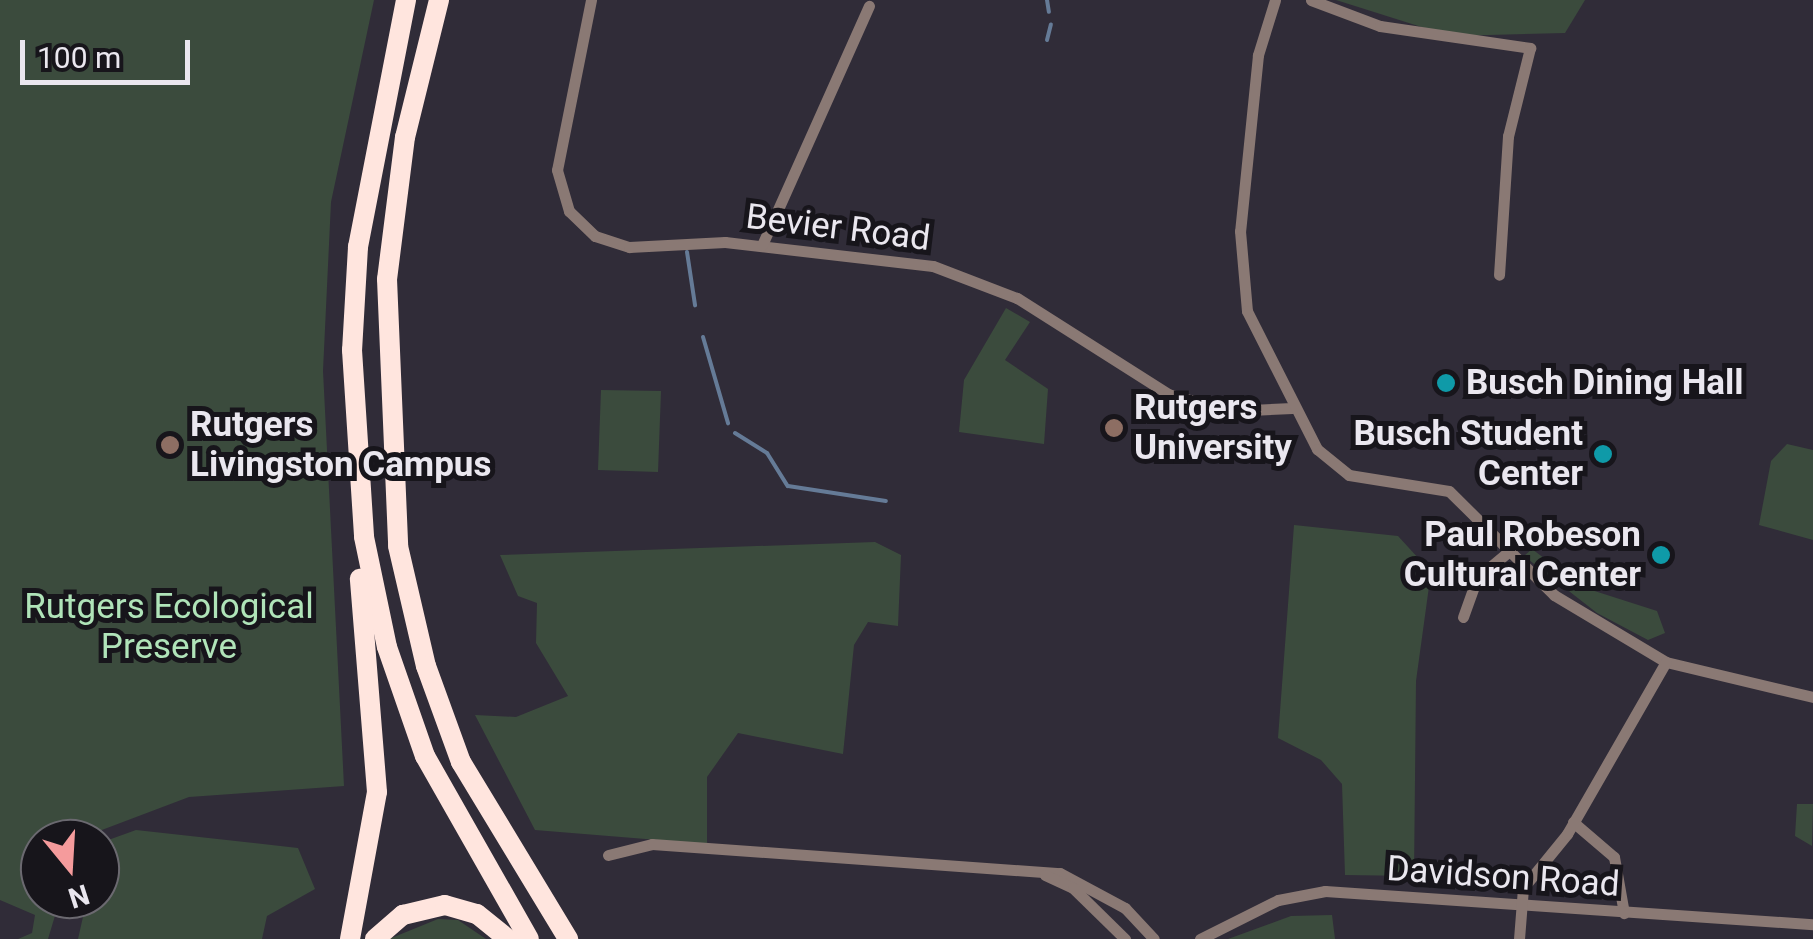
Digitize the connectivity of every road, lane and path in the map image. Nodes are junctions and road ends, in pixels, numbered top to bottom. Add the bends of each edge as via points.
1 (406, 0) edge
2 (439, 0) edge
3 (592, 0) edge
4 (1275, 0) edge
5 (1311, 0) edge
6 (869, 6) dead end
7 (762, 246) junction
8 (1499, 275) dead end
9 (1292, 408) junction
10 (360, 498) junction
11 (1506, 553) junction
12 (1463, 617) dead end
13 (1666, 662) junction
14 (1813, 697) edge
15 (1573, 822) junction
16 (608, 855) dead end
17 (1042, 874) junction
18 (1522, 904) junction
19 (1624, 913) junction
20 (1813, 924) edge
21 (350, 939) edge
22 (376, 939) edge
23 (508, 939) edge
24 (530, 939) edge
25 (568, 939) edge
26 (1125, 939) edge
27 (1154, 939) edge
28 (1200, 939) edge
29 (1519, 939) edge

1 - 10 highway via 358,247
2 - 25 highway via 405,137 387,278 386,422 398,546 426,666 462,762
3 - 7 street, Bevier Road via 558,163 569,211 616,245
4 - 9 street via 1258,55 1240,231 1248,310
5 - 8 street via 1380,26 1530,48 1508,136
6 - 7 street
7 - 9 street, Bevier Road via 949,270 1036,308 1168,394 1230,411
9 - 11 street via 1334,466 1437,484
10 - 21 highway via 355,539 377,792
10 - 24 highway via 406,707 470,848
11 - 12 street via 1477,578
11 - 13 street via 1580,613
13 - 14 street
13 - 15 street
15 - 18 street via 1523,888
15 - 19 street via 1614,857
16 - 17 street via 652,844
17 - 26 street via 1073,888
17 - 27 street via 1096,888
18 - 19 street, Davidson Road
18 - 28 street, Davidson Road via 1325,891 1256,908
18 - 29 street
19 - 20 street, Davidson Road
22 - 23 highway via 412,911 444,905 484,918

